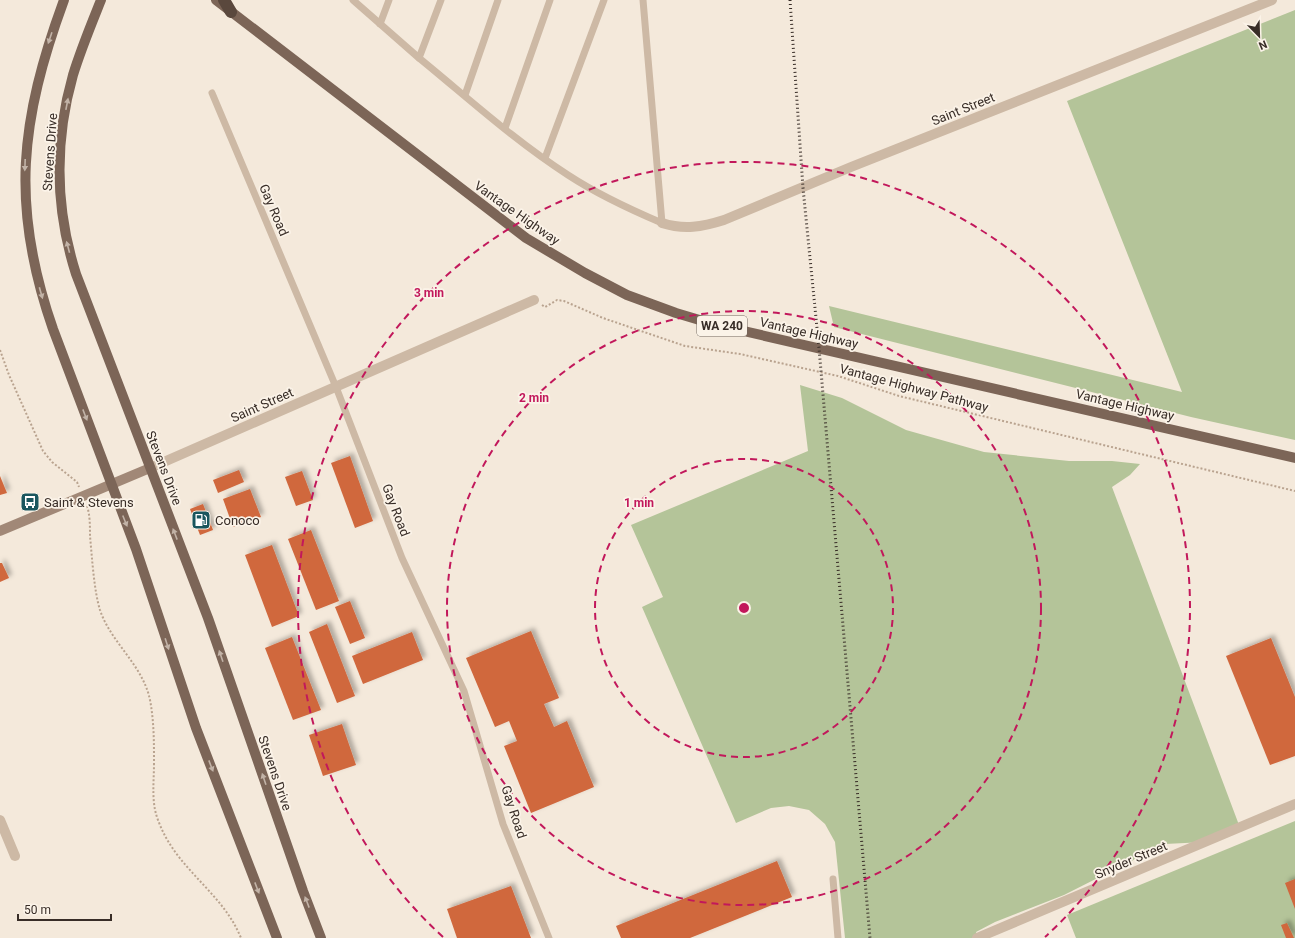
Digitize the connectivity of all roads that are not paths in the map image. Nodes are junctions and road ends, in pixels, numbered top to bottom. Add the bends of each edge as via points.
1 (64, 0) edge
2 (216, 0) edge
3 (224, 0) edge
4 (353, 0) edge
5 (389, 0) edge
6 (441, 0) edge
7 (498, 0) edge
8 (550, 0) edge
9 (604, 0) edge
10 (643, 0) edge
11 (1272, 0) edge
12 (101, 2) edge
13 (231, 12) junction
14 (380, 24) junction
15 (419, 58) junction
16 (212, 94) dead end
17 (465, 95) junction
18 (505, 128) junction
19 (545, 158) junction
20 (662, 223) junction
21 (534, 300) road end
22 (336, 387) junction
23 (1295, 458) edge
24 (150, 468) junction
25 (112, 484) junction
26 (0, 531) edge
27 (1295, 804) edge
28 (0, 820) edge
29 (16, 856) dead end
30 (833, 879) dead end
31 (277, 938) edge
32 (321, 938) edge
33 (550, 938) edge
34 (838, 938) edge
35 (977, 938) edge

1 -> 25 main road, Stevens Drive via 46,50 32,106 25,163 26,219 41,295
2 - 13 main road, Vantage Highway / WA 240
3 - 13 highway, WA 240
4 - 14 lane
5 - 14 lane
6 - 15 lane
7 - 17 lane
8 - 18 lane
9 - 19 lane
10 - 20 lane
11 - 20 street, Saint Street via 724,220 689,228
24 -> 12 main road, Stevens Drive via 76,274 61,217 59,177 66,107 73,76
13 - 23 main road, Vantage Highway / WA 240 via 506,224 585,274 627,295 713,324
14 - 15 lane
15 - 17 lane
16 - 22 lane, Gay Road
17 - 18 lane
18 - 19 lane
19 - 20 lane via 605,196
21 - 22 street, Saint Street
22 - 24 street, Saint Street
22 - 33 lane, Gay Road via 408,571 464,691 503,824
24 - 25 street, Saint Street
32 -> 24 main road, Stevens Drive via 208,618
25 - 26 street, Saint Street
25 -> 31 main road, Stevens Drive via 191,715
27 - 35 street, Snyder Street
28 - 29 street
30 - 34 lane

